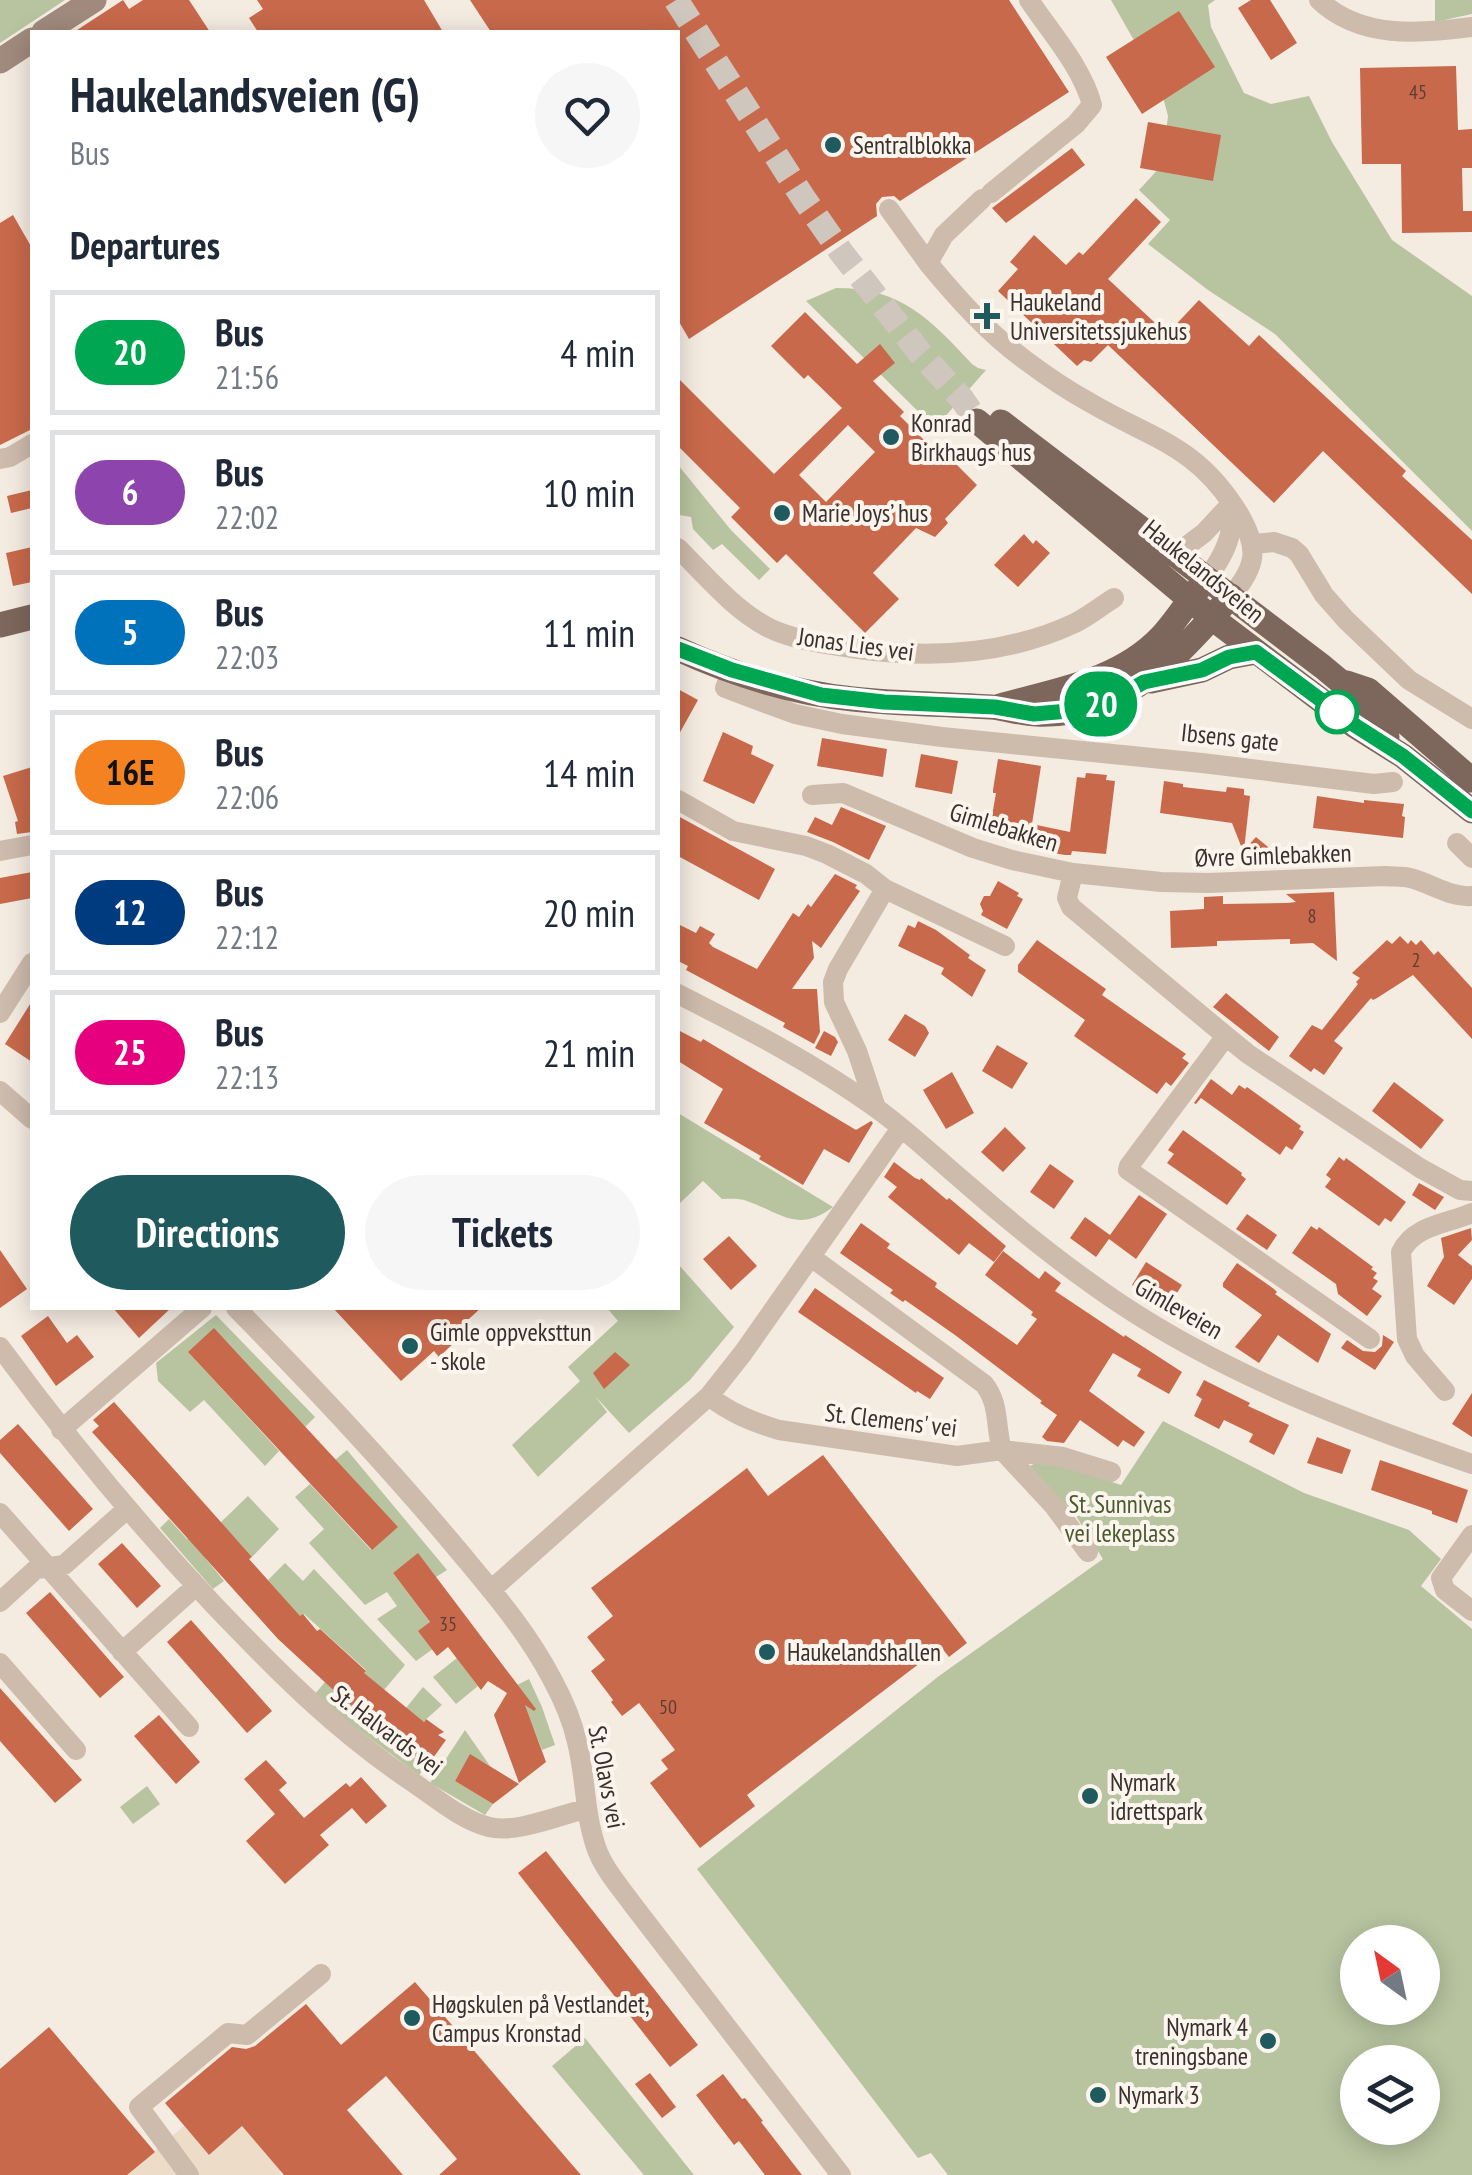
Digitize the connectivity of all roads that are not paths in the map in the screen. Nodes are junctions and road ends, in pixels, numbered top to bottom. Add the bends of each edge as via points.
1 (94, 0) edge
2 (1029, 0) edge
3 (1319, 0) edge
4 (1472, 27) edge
5 (47, 30) edge
6 (30, 41) edge
7 (0, 61) edge
8 (889, 209) dead end
9 (928, 262) junction
10 (30, 445) edge
11 (0, 459) edge
12 (1232, 503) junction
13 (1253, 544) junction
14 (680, 550) edge
15 (1176, 554) junction
16 (1207, 578) junction
17 (1231, 596) junction
18 (1114, 598) dead end
19 (1190, 598) junction
20 (30, 618) edge
21 (1212, 618) junction
22 (0, 625) edge
23 (680, 650) edge
24 (1256, 652) junction
25 (732, 670) junction
26 (1144, 682) junction
27 (1341, 682) junction
28 (995, 707) junction
29 (1472, 719) edge
30 (1410, 762) junction
31 (1472, 780) edge
32 (1394, 782) dead end
33 (680, 801) edge
34 (1472, 811) edge
35 (802, 832) junction
36 (30, 845) edge
37 (0, 851) edge
38 (1073, 872) junction
39 (886, 889) junction
40 (1472, 896) edge
41 (1005, 946) dead end
42 (30, 966) edge
43 (680, 995) edge
44 (0, 1013) edge
45 (1226, 1036) junction
46 (0, 1091) edge
47 (876, 1108) junction
48 (30, 1117) edge
49 (901, 1128) junction
50 (1472, 1191) edge
51 (1472, 1214) edge
52 (811, 1257) junction
53 (200, 1310) edge
54 (238, 1310) edge
55 (1370, 1339) dead end
56 (0, 1347) edge
57 (1445, 1391) dead end
58 (709, 1396) junction
59 (62, 1430) junction
60 (1002, 1450) junction
61 (1472, 1464) edge
62 (1110, 1472) dead end
63 (127, 1509) junction
64 (0, 1512) edge
65 (1472, 1535) edge
66 (1088, 1552) dead end
67 (48, 1568) junction
68 (196, 1586) junction
69 (491, 1590) junction
70 (0, 1602) edge
71 (1472, 1612) edge
72 (122, 1652) junction
73 (0, 1663) edge
74 (189, 1727) dead end
75 (76, 1750) dead end
76 (586, 1809) junction
77 (321, 1974) dead end
78 (189, 2175) edge
79 (840, 2175) edge

1 - 5 street
2 - 9 street via 1092,105 944,235
3 - 4 street via 1371,28
6 - 7 street
8 - 9 street, Haukelandsveien
9 - 12 street, Haukelandsveien via 1024,360 1188,455
10 - 11 street
12 - 13 street, Haukelandsveien
12 - 15 street, Haukelandsveien
12 - 16 street, Haukelandsveien via 1230,536
13 - 17 street, Haukelandsveien via 1252,565
13 - 29 street, Haukelandsveien via 1292,548 1334,606 1401,673
14 - 18 street, Jonas Lies vei via 768,628 898,654 1000,648 1077,622
15 - 16 main road, Haukelandsveien
15 - 19 main road, Haukelandsveien via 982,417 1048,483
16 - 17 main road, Haukelandsveien
16 - 19 main road
17 - 21 main road
17 - 27 main road, Haukelandsveien
19 - 21 main road, Haukelandsveien
19 - 28 main road via 1161,636 1119,668
20 - 22 main road
21 - 24 main road, Haukelandsveien
21 - 26 main road
23 - 25 main road
24 - 26 main road
24 - 30 main road, Haukelandsveien
25 - 28 main road via 850,699
25 - 32 street, Ibsens gate via 725,688 842,724
26 - 28 main road via 1080,710 1034,714
27 - 30 main road, Haukelandsveien
27 - 31 main road, Haukelandsveien via 1368,690
30 - 34 main road, Haukelandsveien
33 - 35 street via 733,831
35 - 38 street, Gimlebakken via 810,788 843,793 973,848
35 - 39 street
36 - 37 street
38 - 40 street, Øvre Gimlebakken via 1208,883 1385,876
38 - 45 street, Gimlebakken via 1071,907
39 - 41 street
39 - 47 street via 838,969 832,993
42 - 44 street
43 - 47 street, Gimleveien
45 - 50 street, Gimlebakken via 1420,1168
45 - 55 street via 1128,1170
46 - 48 street
47 - 49 street, Gimleveien
49 - 52 street
49 - 61 street, Gimleveien via 1034,1241 1164,1330 1275,1389
51 - 57 street via 1415,1234 1401,1252 1407,1339
52 - 58 street
52 - 60 street via 984,1384 996,1404
53 - 59 street
54 - 69 street, St. Olavs vei via 330,1404
56 - 59 street, St. Halvards vei
58 - 60 street, St. Clemens' vei via 752,1421 792,1432 957,1456
58 - 69 street
59 - 63 street, St. Halvards vei
60 - 62 street via 1063,1457
60 - 66 street
63 - 67 street via 64,1565
63 - 68 street, St. Halvards vei
64 - 67 street
65 - 71 street via 1441,1578 1445,1590
67 - 70 street via 36,1568
67 - 72 street
68 - 72 street
68 - 76 street, St. Halvards vei via 332,1722 454,1810 510,1830
69 - 76 street, St. Olavs vei via 532,1644 564,1703 578,1742
72 - 74 street
73 - 75 street
76 - 79 street, St. Olavs vei via 597,1851 633,1905
77 - 78 street via 247,2034 228,2032 139,2108

